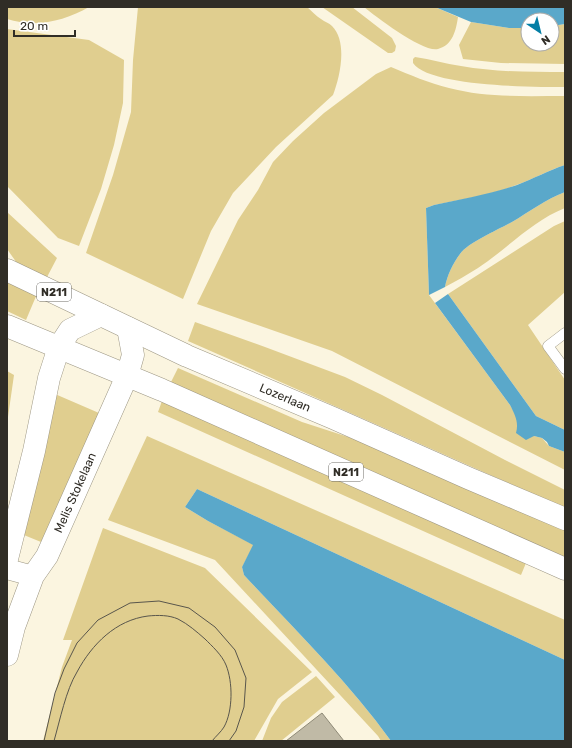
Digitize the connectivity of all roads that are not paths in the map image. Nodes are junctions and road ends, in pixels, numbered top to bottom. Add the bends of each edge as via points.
1 (7, 270) edge
2 (101, 315) junction
3 (7, 326) edge
4 (128, 328) junction
5 (565, 333) edge
6 (59, 348) junction
7 (565, 369) edge
8 (127, 376) junction
9 (565, 519) edge
10 (7, 559) edge
11 (7, 569) edge
12 (565, 569) edge
13 (33, 576) junction
14 (7, 655) edge

1 - 2 main road, Lozerlaan / N211
2 - 4 main road, Lozerlaan / N211
2 - 6 main road via 70,330
3 - 6 main road, N211
4 - 8 main road, Melis Stokelaan via 133,355
4 - 9 main road, Lozerlaan / N211 via 187,356
5 - 7 lane via 548,346
6 - 8 main road, N211
6 - 10 main road via 49,378
8 - 12 main road, N211
8 - 13 main road, Melis Stokelaan via 47,556
11 - 13 street
13 - 14 main road, Melis Stokelaan via 14,627

